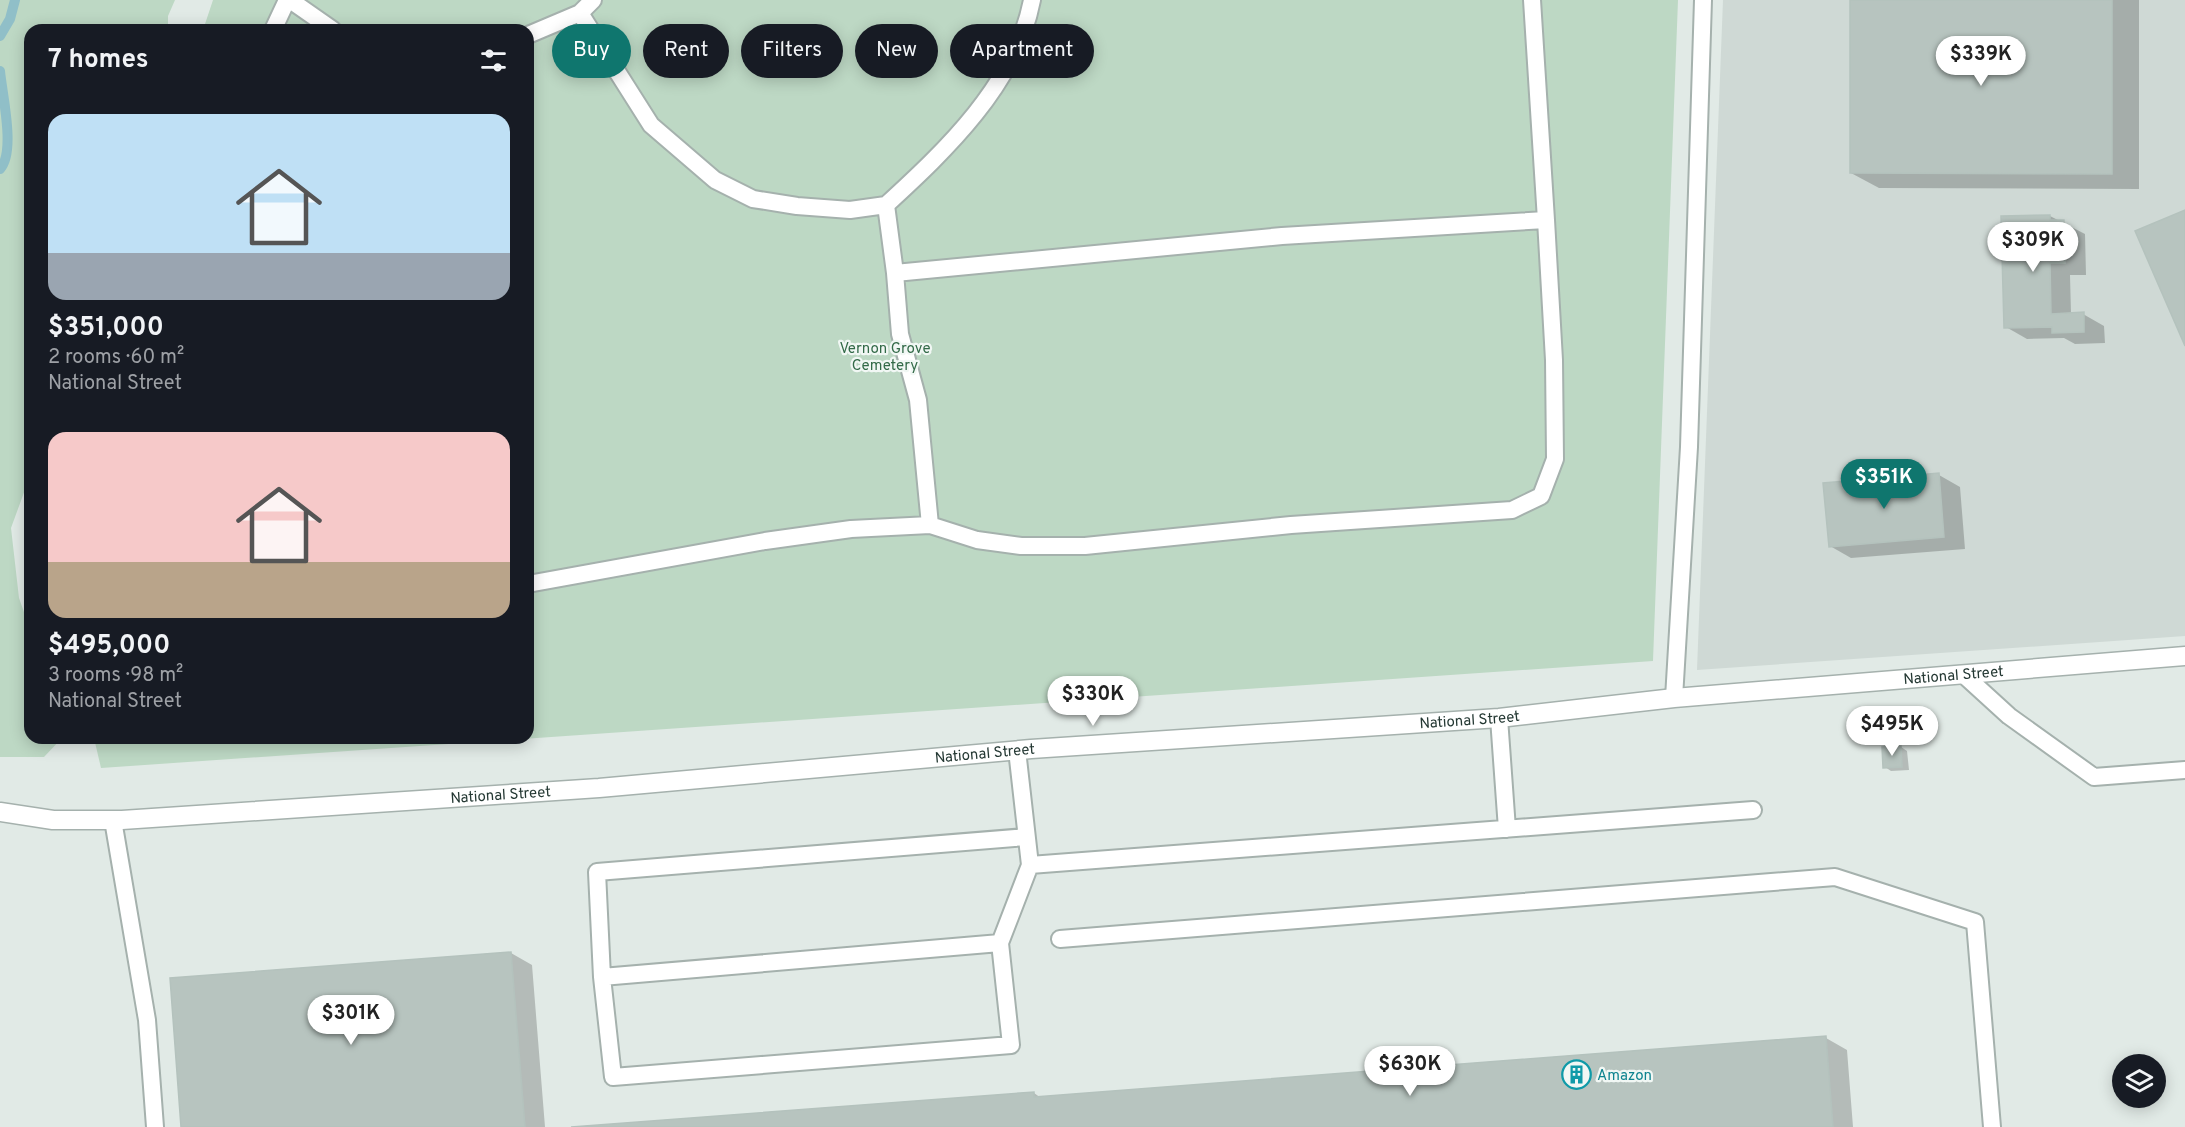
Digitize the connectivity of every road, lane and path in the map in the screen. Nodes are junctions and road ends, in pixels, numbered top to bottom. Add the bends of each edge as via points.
1 (288, 0) edge
2 (593, 0) edge
3 (1032, 0) edge
4 (1532, 0) edge
5 (1702, 0) edge
6 (580, 13) junction
7 (276, 24) edge
8 (324, 24) edge
9 (534, 32) edge
10 (886, 205) junction
11 (1546, 220) junction
12 (895, 273) junction
13 (930, 525) junction
14 (534, 583) edge
15 (2185, 656) edge
16 (1964, 675) junction
17 (1674, 698) junction
18 (1499, 718) junction
19 (1017, 750) junction
20 (2185, 770) edge
21 (1753, 810) dead end
22 (0, 812) edge
23 (113, 820) junction
24 (1507, 829) junction
25 (1026, 837) junction
26 (1030, 865) junction
27 (1060, 939) dead end
28 (1000, 943) junction
29 (602, 977) junction
30 (155, 1127) edge
31 (1992, 1127) edge

1 - 7 lane
1 - 8 lane
2 - 6 lane
3 - 10 lane via 1009,63 977,112
4 - 11 lane
5 - 17 lane via 1689,447
6 - 9 lane
6 - 10 lane via 651,125 715,180 753,199 797,206 850,210
10 - 12 lane
11 - 12 lane via 1282,236
11 - 13 lane via 1555,459 1541,496 1512,510 1292,525 1085,546 1021,546 977,540
12 - 13 lane via 900,334 918,400
13 - 14 lane via 851,529 765,541
15 - 16 street, National Street
16 - 17 street, National Street
16 - 20 lane via 2009,716 2094,777
17 - 18 street, National Street
18 - 19 street, National Street
18 - 24 lane
19 - 23 street, National Street via 599,788
19 - 25 lane
21 - 24 lane
22 - 23 street, National Street via 53,820
23 - 30 lane via 147,1020
24 - 26 lane
25 - 26 lane
25 - 29 lane via 597,872
26 - 28 lane
27 - 31 lane via 1835,877 1975,922
28 - 29 lane
28 - 29 lane via 1011,1046 613,1077

